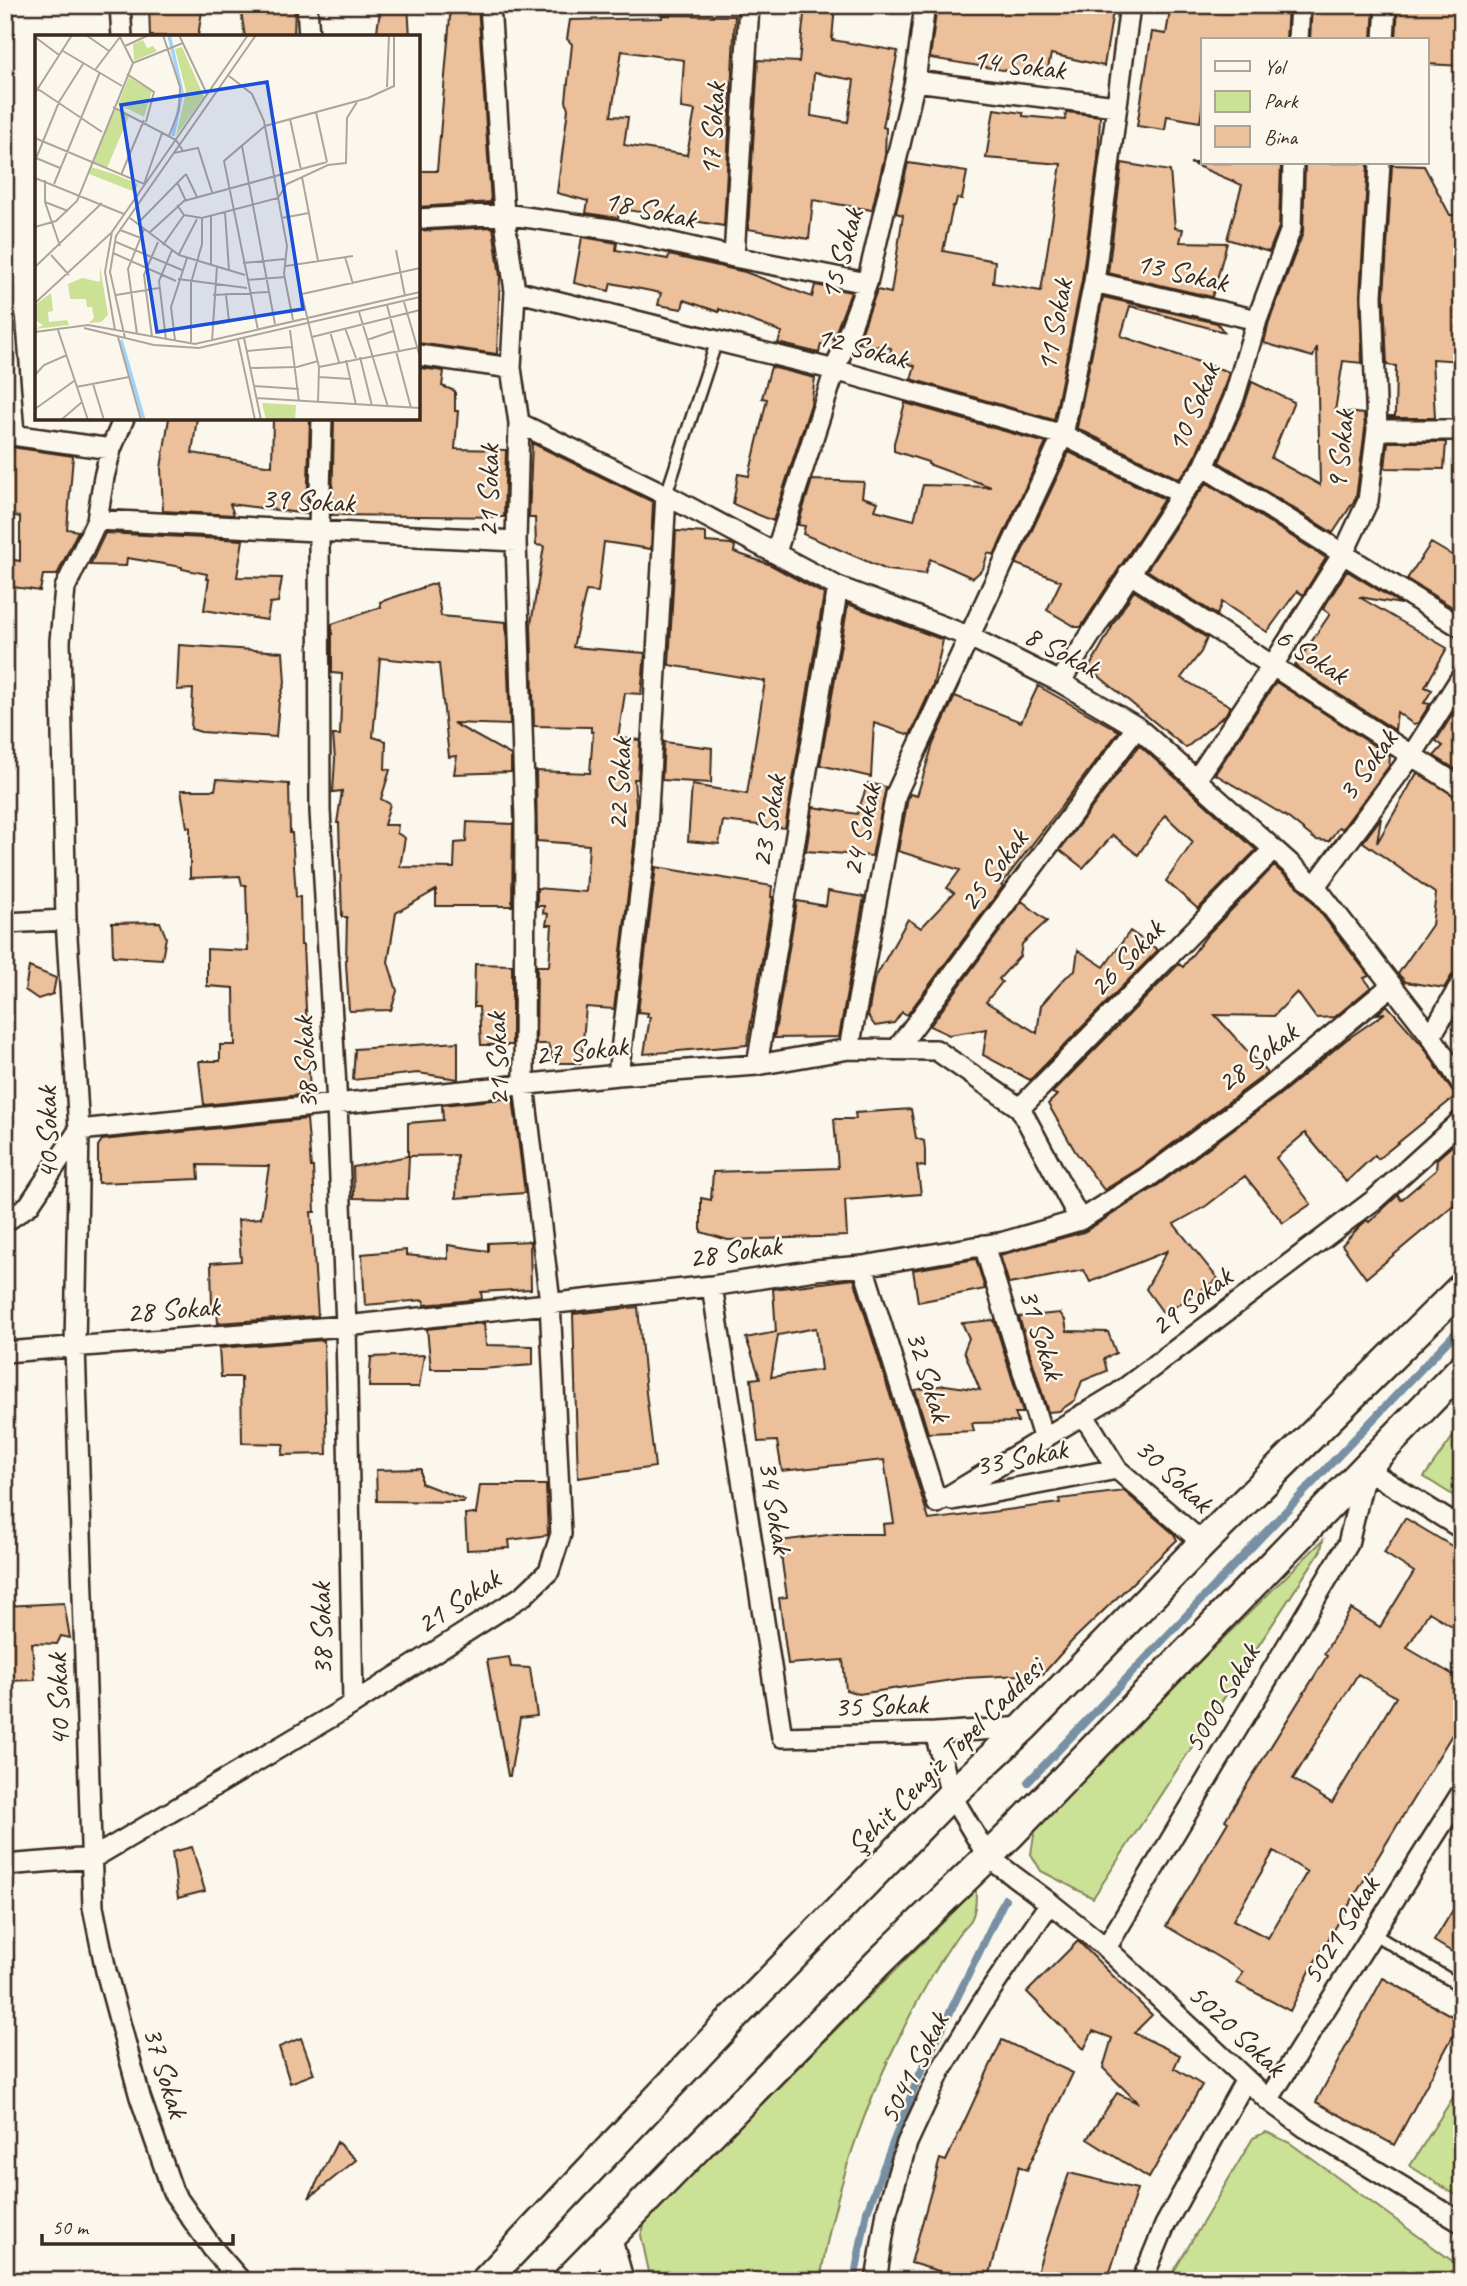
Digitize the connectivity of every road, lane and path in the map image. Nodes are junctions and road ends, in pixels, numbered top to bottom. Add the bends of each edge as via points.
1 (120, 5) edge
2 (307, 5) edge
3 (490, 5) edge
4 (750, 5) edge
5 (925, 5) edge
6 (1130, 5) edge
7 (1300, 5) edge
8 (1386, 5) edge
9 (122, 35) edge
10 (309, 35) edge
11 (1298, 38) edge
12 (1384, 38) edge
13 (915, 81) junction
14 (1116, 106) junction
15 (1293, 164) edge
16 (1380, 164) edge
17 (504, 214) junction
18 (420, 219) edge
19 (734, 257) junction
20 (1094, 282) junction
21 (867, 283) junction
22 (515, 290) junction
23 (5, 319) edge
24 (1257, 320) junction
25 (717, 340) junction
26 (420, 355) edge
27 (511, 368) junction
28 (835, 370) junction
29 (123, 420) edge
30 (322, 420) edge
31 (519, 422) junction
32 (1377, 430) junction
33 (1462, 430) edge
34 (10, 434) edge
35 (1062, 435) junction
36 (111, 449) junction
37 (1204, 467) junction
38 (1182, 494) junction
39 (666, 495) junction
40 (97, 520) junction
41 (318, 529) junction
42 (516, 541) junction
43 (776, 552) junction
44 (1344, 552) junction
45 (1129, 573) junction
46 (838, 587) junction
47 (1462, 628) edge
48 (968, 636) junction
49 (1273, 665) junction
50 (1462, 676) edge
51 (1060, 682) junction
52 (1136, 727) junction
53 (1412, 755) junction
54 (1196, 780) junction
55 (1462, 788) edge
56 (1273, 850) junction
57 (1315, 886) junction
58 (66, 920) junction
59 (5, 923) edge
60 (1462, 982) edge
61 (1391, 986) junction
62 (1432, 1036) junction
63 (849, 1049) junction
64 (897, 1049) junction
65 (757, 1065) junction
66 (618, 1075) junction
67 (1462, 1084) edge
68 (524, 1085) junction
69 (338, 1105) junction
70 (1020, 1108) junction
71 (1462, 1120) edge
72 (79, 1130) junction
73 (1080, 1220) junction
74 (5, 1222) edge
75 (984, 1245) junction
76 (863, 1266) junction
77 (712, 1286) junction
78 (1462, 1287) edge
79 (550, 1302) junction
80 (346, 1326) junction
81 (75, 1346) junction
82 (5, 1352) edge
83 (1462, 1368) edge
84 (1083, 1414) junction
85 (1044, 1440) junction
86 (1117, 1469) junction
87 (1366, 1469) junction
88 (937, 1503) junction
89 (1462, 1529) edge
90 (1203, 1542) junction
91 (353, 1704) junction
92 (1024, 1727) junction
93 (935, 1733) junction
94 (782, 1737) joint
95 (1462, 1792) edge
96 (951, 1795) junction
97 (988, 1857) junction
98 (93, 1858) junction
99 (5, 1865) edge
100 (1050, 1903) junction
101 (1373, 1933) junction
102 (1106, 1948) junction
103 (1462, 1987) edge
104 (1246, 2079) junction
105 (1268, 2100) junction
106 (1462, 2224) edge
107 (607, 2239) junction
108 (241, 2281) edge
109 (485, 2281) edge
110 (567, 2281) edge
111 (619, 2281) edge
112 (876, 2281) edge
113 (1142, 2281) edge

1 - 9 street
2 - 10 street
3 - 17 street, 21 Sokak
4 - 19 street, 17 Sokak
5 - 13 street, 15 Sokak
6 - 14 street, 11 Sokak
7 - 11 street
8 - 12 street
13 - 14 street, 14 Sokak
13 - 21 street, 15 Sokak
14 - 20 street, 11 Sokak
15 - 24 street, 10 Sokak via 1291,229
16 - 32 street, 9 Sokak via 1372,296
17 - 18 street, 18 Sokak
17 - 19 street, 18 Sokak via 616,230
17 - 22 street, 21 Sokak
19 - 21 street, 18 Sokak
20 - 24 street, 13 Sokak
20 - 35 street, 11 Sokak
21 - 28 street, 15 Sokak
22 - 25 street, 12 Sokak
22 - 27 street, 21 Sokak
23 - 34 street
24 - 37 street, 10 Sokak via 1234,398
25 - 28 street, 12 Sokak
25 - 39 lane
26 - 27 street
27 - 31 street, 21 Sokak
28 - 35 street, 12 Sokak
28 - 43 street, 15 Sokak
29 - 36 street, 40 Sokak
30 - 41 street, 38 Sokak
31 - 39 street, 8 Sokak
31 - 42 street, 21 Sokak
32 - 33 street
32 - 44 street, 9 Sokak via 1368,501
34 - 36 street
35 - 38 street, 12 Sokak
35 - 48 street, 11 Sokak
36 - 40 street, 40 Sokak
37 - 38 street, 10 Sokak
37 - 44 street
38 - 45 street, 10 Sokak
39 - 43 street, 8 Sokak
39 - 66 street, 22 Sokak via 646,845
40 - 41 street, 39 Sokak
40 - 58 street, 40 Sokak via 65,588 60,641
41 - 42 street, 39 Sokak
41 - 69 street, 38 Sokak via 320,811
42 - 68 street, 21 Sokak via 525,819
43 - 46 street, 8 Sokak
44 - 47 street
44 - 49 street, 9 Sokak
45 - 49 street, 6 Sokak
45 - 51 street, 10 Sokak
46 - 48 street, 8 Sokak
46 - 65 street, 23 Sokak
48 - 51 street, 8 Sokak
48 - 63 street, 24 Sokak via 896,794
49 - 53 street, 6 Sokak
49 - 54 street, 9 Sokak
50 - 53 street, 3 Sokak
51 - 52 street, 8 Sokak
52 - 54 street, 8 Sokak
52 - 64 street, 25 Sokak
53 - 55 street, 6 Sokak
53 - 57 street, 3 Sokak
54 - 56 street, 8 Sokak
56 - 57 street, 8 Sokak
56 - 70 street, 26 Sokak
57 - 61 street, 8 Sokak
58 - 59 street
58 - 72 street, 40 Sokak
60 - 62 street
61 - 62 street, 8 Sokak
61 - 73 street, 28 Sokak via 1271,1086 1147,1178
62 - 67 street, 8 Sokak
63 - 64 street, 27 Sokak
63 - 65 street, 27 Sokak
64 - 70 street, 27 Sokak via 936,1050
65 - 66 street, 27 Sokak
66 - 68 street, 27 Sokak
68 - 69 street, 27 Sokak
68 - 79 street, 21 Sokak
69 - 72 street, 27 Sokak
69 - 80 street, 38 Sokak
70 - 73 street, 27 Sokak
71 - 84 street, 29 Sokak via 1374,1200 1117,1394
72 - 74 street via 29,1205
72 - 81 street, 40 Sokak
73 - 75 street, 28 Sokak
75 - 76 street, 28 Sokak
75 - 85 street, 31 Sokak
76 - 77 street, 28 Sokak
76 - 88 street, 32 Sokak
77 - 79 street, 28 Sokak
77 - 94 street, 34 Sokak
78 - 90 main road, Şehit Cengiz Topel Caddesi
79 - 80 street, 28 Sokak
79 - 91 street, 21 Sokak via 561,1534 549,1571 524,1595
80 - 81 street, 28 Sokak
80 - 91 street, 38 Sokak
81 - 82 street, 28 Sokak
81 - 98 street, 40 Sokak
83 - 87 main road
84 - 85 street, 29 Sokak
84 - 86 street, 30 Sokak
85 - 88 street, 29 Sokak
86 - 88 street, 33 Sokak
86 - 90 street, 30 Sokak
87 - 89 street
87 - 97 main road
87 - 102 street, 5000 Sokak via 1348,1544
90 - 92 main road, Şehit Cengiz Topel Caddesi
91 - 98 street, 21 Sokak
92 - 93 street, 35 Sokak
92 - 96 main road, Şehit Cengiz Topel Caddesi
93 - 94 street, 35 Sokak
93 - 96 street
95 - 101 street, 5021 Sokak
96 - 97 street
96 - 109 main road, Şehit Cengiz Topel Caddesi
97 - 100 street, 5020 Sokak
97 - 107 main road
98 - 99 street
98 - 108 street, 37 Sokak via 93,1907 106,1971 140,2097 173,2192
100 - 102 street, 5020 Sokak
100 - 112 street, 5041 Sokak via 941,2070 912,2131 887,2211
101 - 103 lane
101 - 105 street, 5021 Sokak
102 - 104 street, 5020 Sokak
104 - 105 street, 5020 Sokak
104 - 113 street via 1165,2225
105 - 106 street, 5020 Sokak
107 - 110 main road
107 - 111 main road

